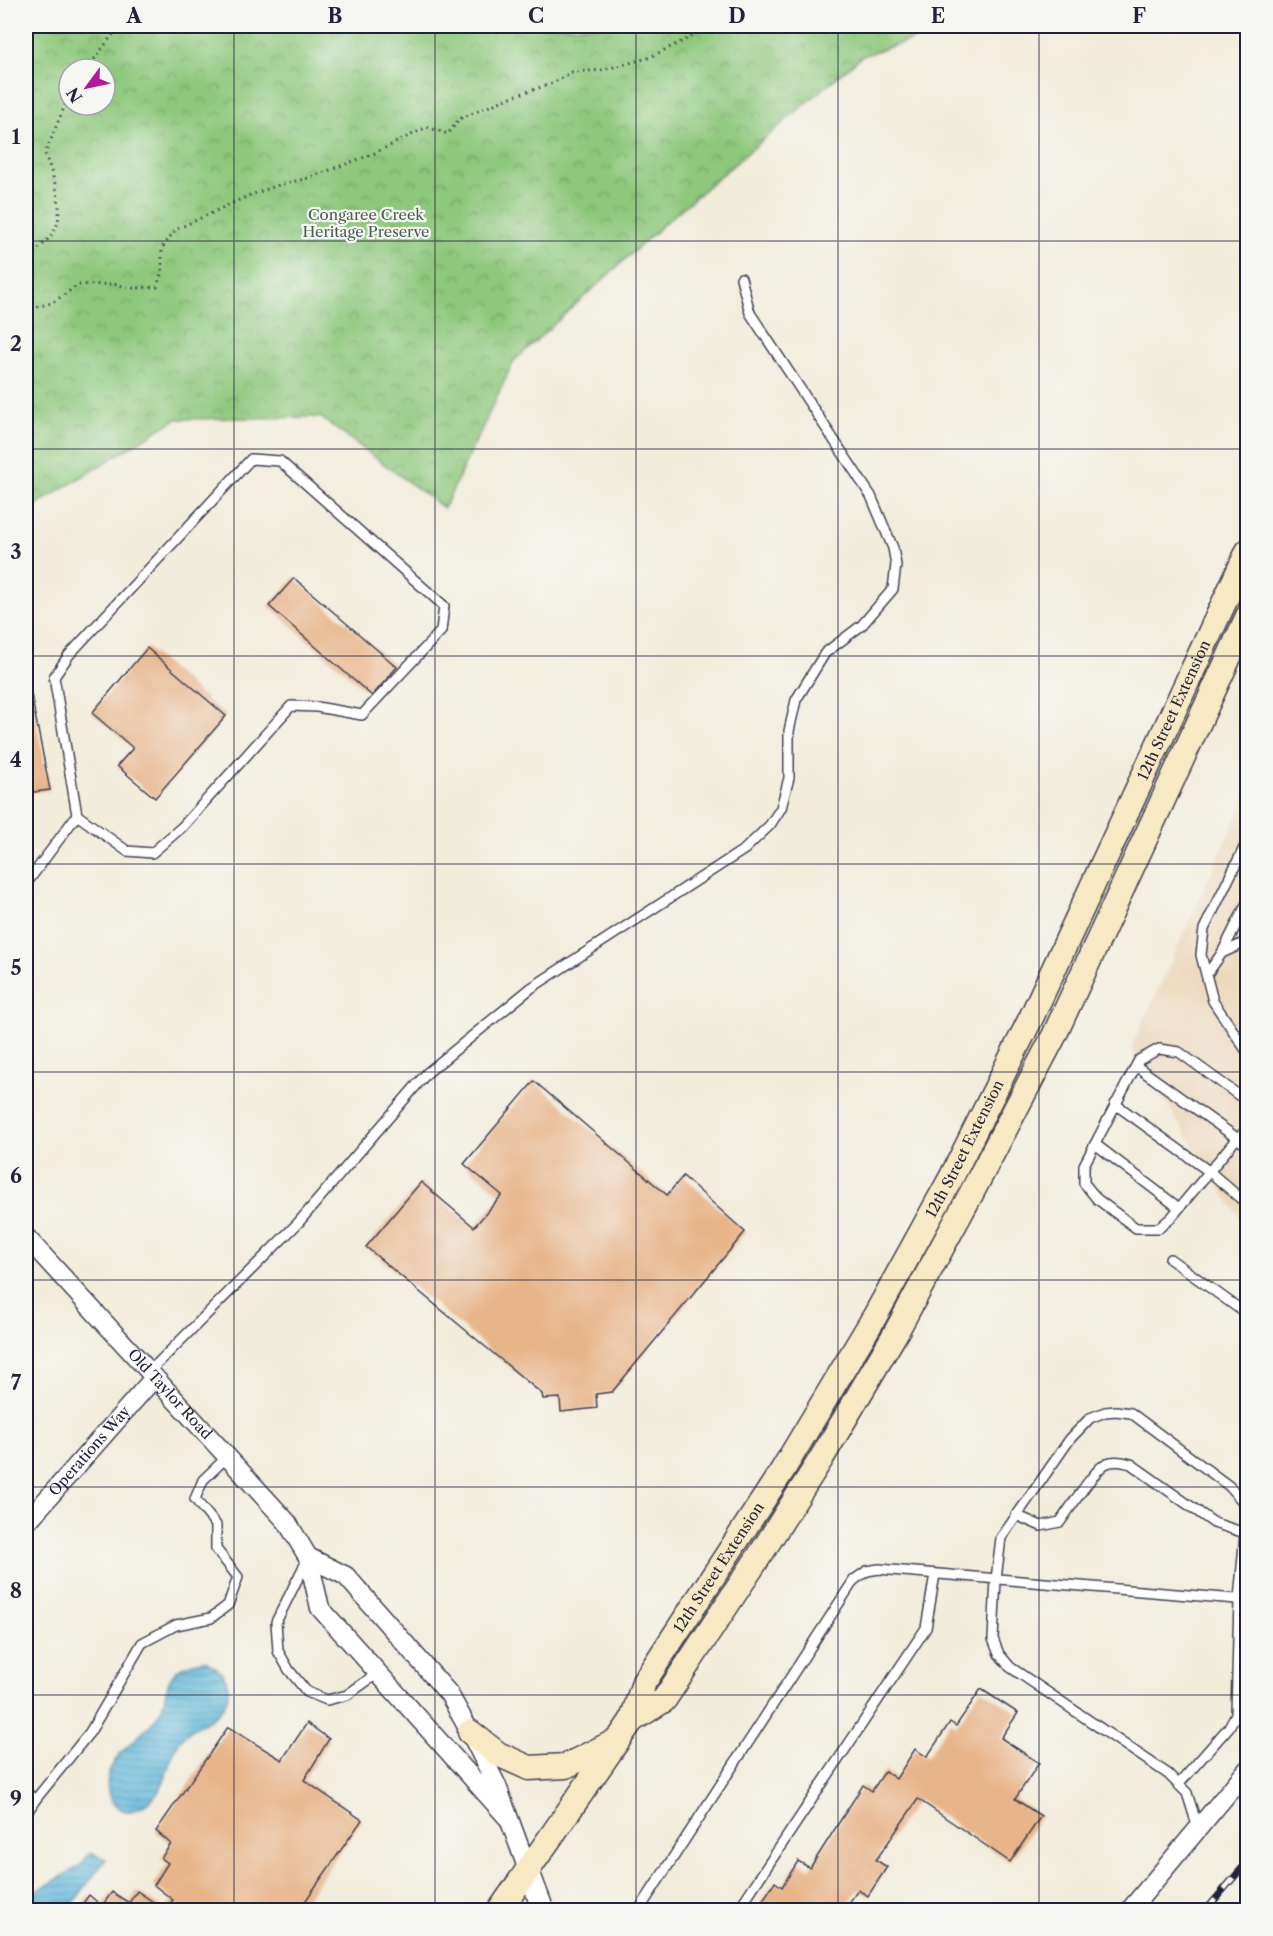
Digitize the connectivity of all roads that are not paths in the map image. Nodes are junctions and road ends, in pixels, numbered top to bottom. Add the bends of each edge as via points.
1 (741, 278) dead end
2 (1248, 550) edge
3 (1248, 616) edge
4 (77, 815) junction
5 (1248, 840) edge
6 (26, 884) edge
7 (1248, 901) edge
8 (1248, 941) edge
9 (1222, 953) junction
10 (1207, 974) junction
11 (1248, 1053) edge
12 (1136, 1066) junction
13 (1248, 1102) edge
14 (1115, 1104) junction
15 (1248, 1130) edge
16 (1238, 1138) junction
17 (1095, 1144) junction
18 (1248, 1146) edge
19 (1210, 1172) junction
20 (1248, 1205) edge
21 (1179, 1208) junction
22 (26, 1237) edge
23 (1170, 1258) dead end
24 (1248, 1315) edge
25 (152, 1375) junction
26 (227, 1457) junction
27 (1247, 1512) edge
28 (1016, 1515) junction
29 (26, 1523) edge
30 (1245, 1533) junction
31 (308, 1557) junction
32 (935, 1574) junction
33 (996, 1579) junction
34 (1243, 1600) edge
35 (378, 1673) junction
36 (632, 1720) junction
37 (470, 1732) junction
38 (618, 1740) junction
39 (1248, 1769) edge
40 (1178, 1785) junction
41 (26, 1792) edge
42 (36, 1800) junction
43 (26, 1814) edge
44 (507, 1817) junction
45 (1198, 1828) junction
46 (528, 1870) junction
47 (500, 1911) edge
48 (543, 1911) edge
49 (639, 1911) edge
50 (738, 1911) edge
51 (1130, 1911) edge

1 - 25 lane via 750,313 871,496 896,565 893,589 862,625 825,653 796,700 789,730 789,778 781,808 745,849 531,988 427,1073 298,1223
2 - 36 main road, 12th Street Extension via 1031,1018 951,1178 875,1316 782,1471 644,1682
3 - 36 main road, 12th Street Extension via 1054,1036 895,1334 821,1459 664,1700
4 - 4 lane via 54,677 69,655 251,459 280,461 444,606 441,631 362,715 291,706 182,827 152,853 127,851
4 - 6 lane
5 - 10 lane via 1204,929 1201,955
7 - 9 lane
8 - 9 lane
9 - 10 lane
10 - 11 lane via 1213,1001
12 - 13 lane via 1139,1060 1159,1049 1179,1052
12 - 14 lane
12 - 16 lane
14 - 17 lane
14 - 19 lane
15 - 16 lane
16 - 18 lane
16 - 19 lane
17 - 21 lane
17 - 21 lane via 1084,1165 1084,1183 1097,1199 1136,1228 1159,1228
19 - 20 lane
19 - 21 lane
22 - 25 street, Old Taylor Road
23 - 24 lane
25 - 26 street, Old Taylor Road
25 - 29 street, Operations Way
26 - 31 street, Old Taylor Road via 287,1522
26 - 42 lane via 203,1480 195,1499 216,1525 216,1549 238,1577 228,1605 211,1618 176,1625 142,1643 90,1732
27 - 28 lane via 1229,1486 1131,1413 1116,1411 1090,1418 1070,1439
27 - 30 lane
28 - 30 lane via 1041,1526 1060,1522 1098,1470 1106,1463 1121,1461 1131,1464 1214,1523
28 - 33 lane via 1001,1538
30 - 34 lane
31 - 35 street, Old Taylor Road via 320,1608
31 - 35 lane via 276,1622 278,1651 289,1670 307,1692 327,1700 347,1695
31 - 37 street, Old Taylor Road via 346,1576 449,1694
32 - 33 lane
32 - 49 lane via 879,1569 867,1571 854,1580
32 - 50 lane via 926,1628
33 - 34 lane
33 - 40 lane via 993,1639 1010,1667 1168,1774
34 - 40 lane via 1236,1714
35 - 44 street, Old Taylor Road
36 - 38 main road, 12th Street Extension
37 - 38 main road via 498,1754 529,1768 566,1766
37 - 44 street, Old Taylor Road via 497,1786
38 - 46 main road, 12th Street Extension
39 - 45 street
40 - 45 lane via 1187,1793
41 - 42 lane
42 - 43 lane
44 - 46 street, Old Taylor Road
45 - 51 street
46 - 47 main road, 12th Street Extension
46 - 48 street

